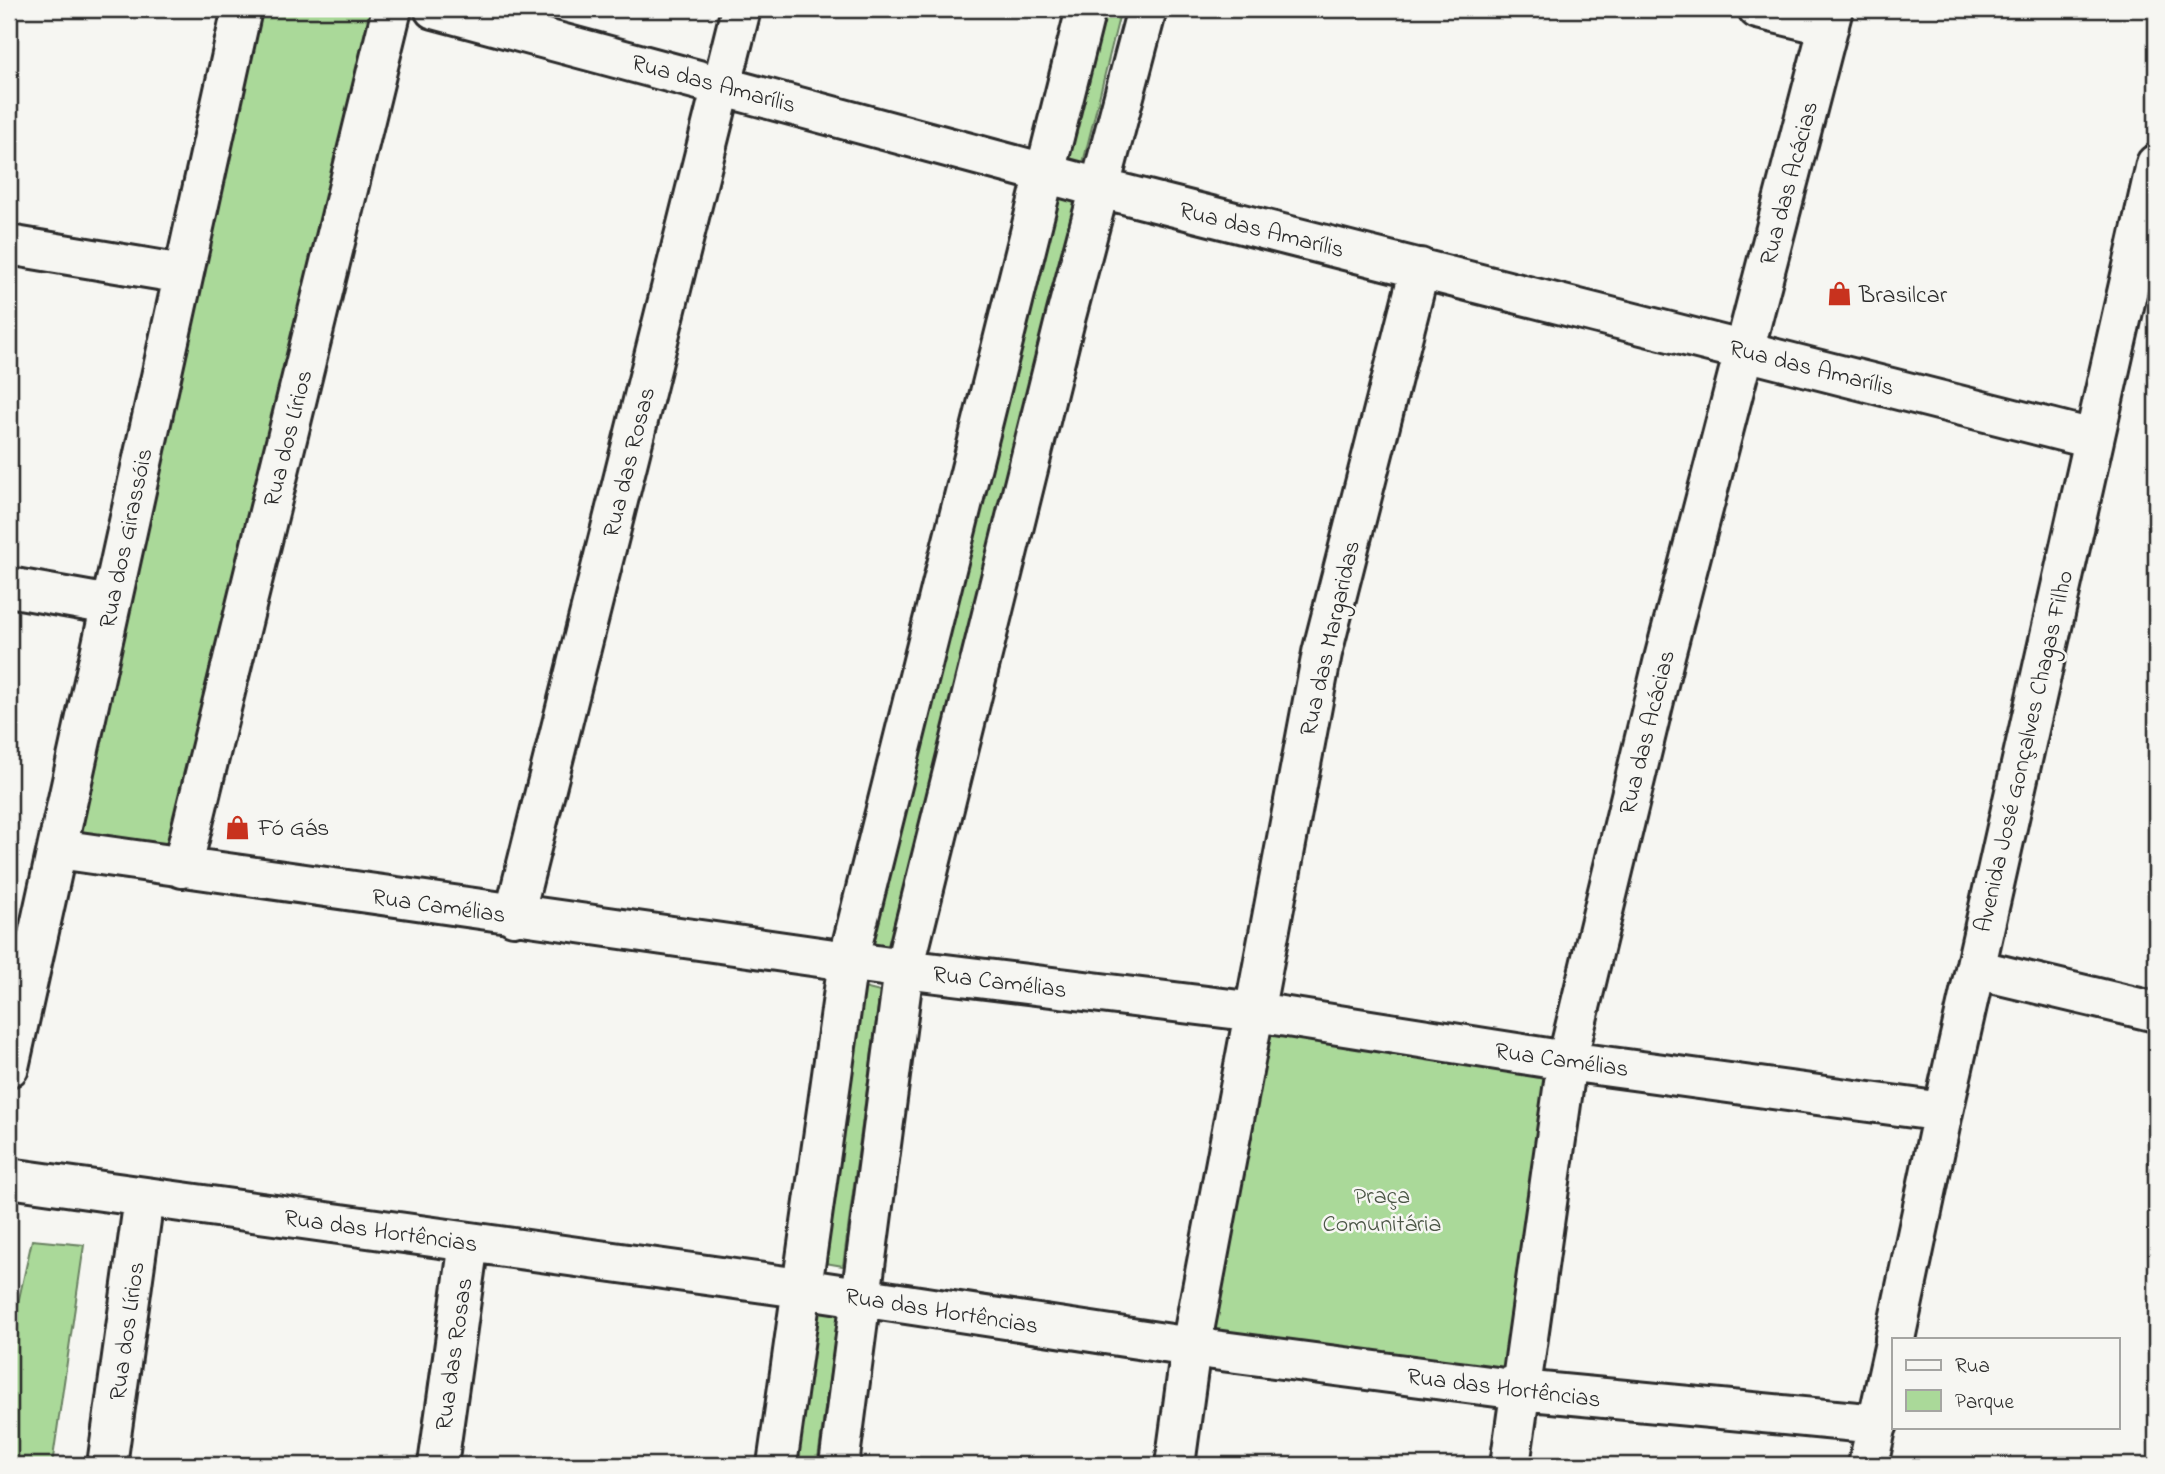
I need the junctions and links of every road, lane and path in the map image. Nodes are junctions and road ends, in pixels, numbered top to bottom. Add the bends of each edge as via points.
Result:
1 (242, 9) edge
2 (392, 9) edge
3 (434, 9) edge
4 (741, 9) edge
5 (1086, 9) edge
6 (1147, 9) edge
7 (1758, 9) edge
8 (1831, 17) edge
9 (722, 84) junction
10 (2156, 164) edge
11 (1045, 174) junction
12 (1100, 188) junction
13 (9, 245) edge
14 (1420, 268) junction
15 (183, 274) junction
16 (1744, 349) junction
17 (2093, 439) junction
18 (9, 587) edge
19 (110, 605) junction
20 (58, 849) junction
21 (182, 868) junction
22 (514, 916) junction
23 (24, 922) edge
24 (848, 961) junction
25 (904, 969) junction
26 (1975, 969) junction
27 (1256, 1012) junction
28 (2156, 1012) edge
29 (1567, 1061) junction
30 (9, 1067) edge
31 (1943, 1112) junction
32 (9, 1178) edge
33 (144, 1198) junction
34 (468, 1242) junction
35 (800, 1288) junction
36 (863, 1298) junction
37 (1895, 1338) edge
38 (1191, 1348) junction
39 (1892, 1357) edge
40 (1520, 1390) junction
41 (1878, 1424) junction
42 (107, 1465) edge
43 (438, 1465) edge
44 (777, 1465) edge
45 (839, 1465) edge
46 (1175, 1465) edge
47 (1510, 1465) edge
48 (1868, 1465) edge

1 - 15 street, Rua dos Girassóis
2 - 21 street, Rua dos Lírios
3 - 9 street, Rua das Amarílis
4 - 9 street, Rua das Rosas
5 - 11 street
6 - 12 street
7 - 8 street
8 - 16 street, Rua das Acácias
9 - 11 street, Rua das Amarílis
9 - 22 street, Rua das Rosas
10 - 17 street, Avenida José Gonçalves Chagas Filho
11 - 12 street, Rua das Amarílis
11 - 24 street
12 - 14 street, Rua das Amarílis
12 - 25 street
13 - 15 street
14 - 16 street, Rua das Amarílis
14 - 27 street, Rua das Margaridas via 1322,653
15 - 19 street, Rua dos Girassóis
16 - 17 street, Rua das Amarílis
16 - 29 street, Rua das Acácias
17 - 26 street, Avenida José Gonçalves Chagas Filho
18 - 19 street
19 - 20 street, Rua dos Girassóis
20 - 21 street, Rua Camélias
20 - 23 street, Rua dos Girassóis
21 - 22 street, Rua Camélias
22 - 24 street, Rua Camélias
23 - 30 street, Rua dos Girassóis
24 - 25 street, Rua Camélias
24 - 35 street
25 - 27 street, Rua Camélias
25 - 36 street
26 - 28 street
26 - 31 street, Avenida José Gonçalves Chagas Filho
27 - 29 street, Rua Camélias
27 - 38 street, Rua das Margaridas
29 - 31 street, Rua Camélias
29 - 40 street, Rua das Acácias
31 - 37 street, Avenida José Gonçalves Chagas Filho
32 - 33 street, Rua das Hortências
33 - 34 street, Rua das Hortências
33 - 42 street, Rua dos Lírios
34 - 35 street, Rua das Hortências
34 - 43 street, Rua das Rosas
35 - 36 street, Rua das Hortências
35 - 44 street
36 - 38 street, Rua das Hortências
36 - 45 street
38 - 40 street, Rua das Hortências
38 - 46 street, Rua das Margaridas
39 - 41 street
40 - 41 street, Rua das Hortências
40 - 47 street, Rua das Acácias
41 - 48 street

